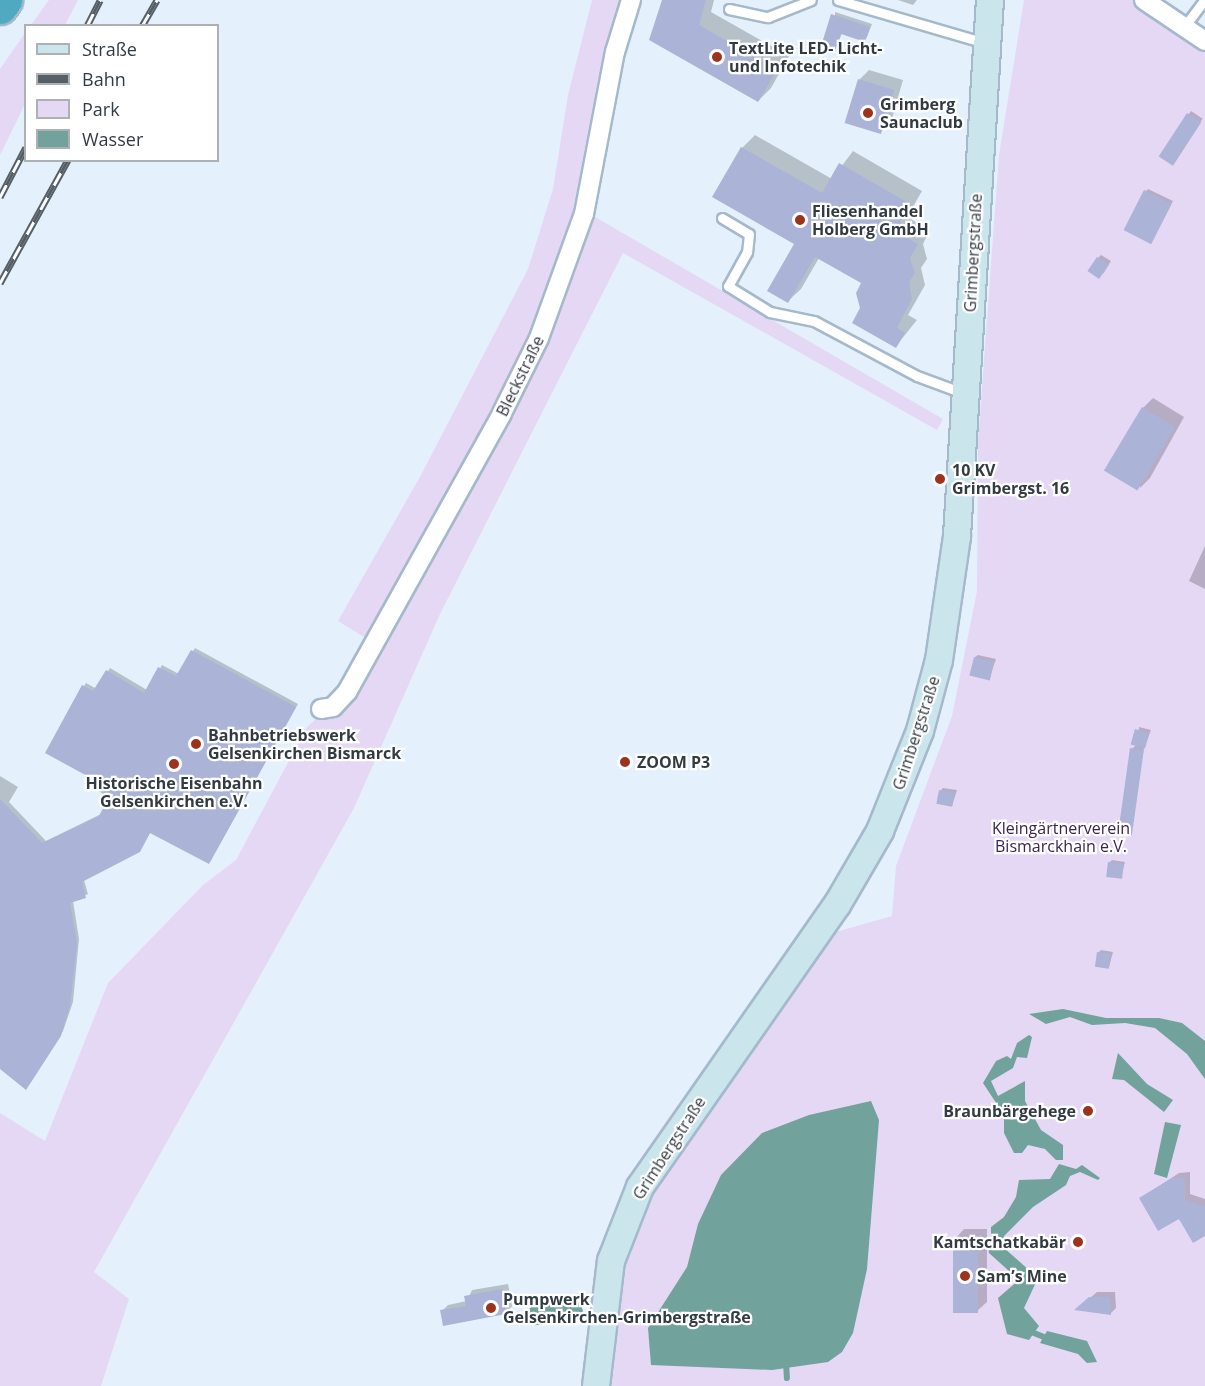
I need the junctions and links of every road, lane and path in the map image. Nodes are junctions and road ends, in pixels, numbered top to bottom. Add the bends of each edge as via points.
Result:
1 (5, 0) edge
2 (631, 0) edge
3 (811, 0) edge
4 (838, 0) edge
5 (990, 0) edge
6 (1144, 0) edge
7 (1204, 0) edge
8 (0, 7) edge
9 (729, 9) dead end
10 (1184, 27) junction
11 (1205, 40) edge
12 (985, 43) junction
13 (722, 218) dead end
14 (965, 394) junction
15 (321, 709) dead end
16 (596, 1386) edge

1 - 8 highway
2 - 15 street, Bleckstraße via 615,52 584,214 539,338 497,423 347,692 333,707
3 - 9 lane via 768,17
4 - 12 lane
5 - 12 street, Grimbergstraße
6 - 10 street
7 - 10 lane
10 - 11 street
12 - 14 street, Grimbergstraße
13 - 14 lane via 749,234 747,252 728,286 770,312 814,321 917,376
14 - 16 street, Grimbergstraße via 951,590 939,660 900,788 831,915 640,1187 611,1262

